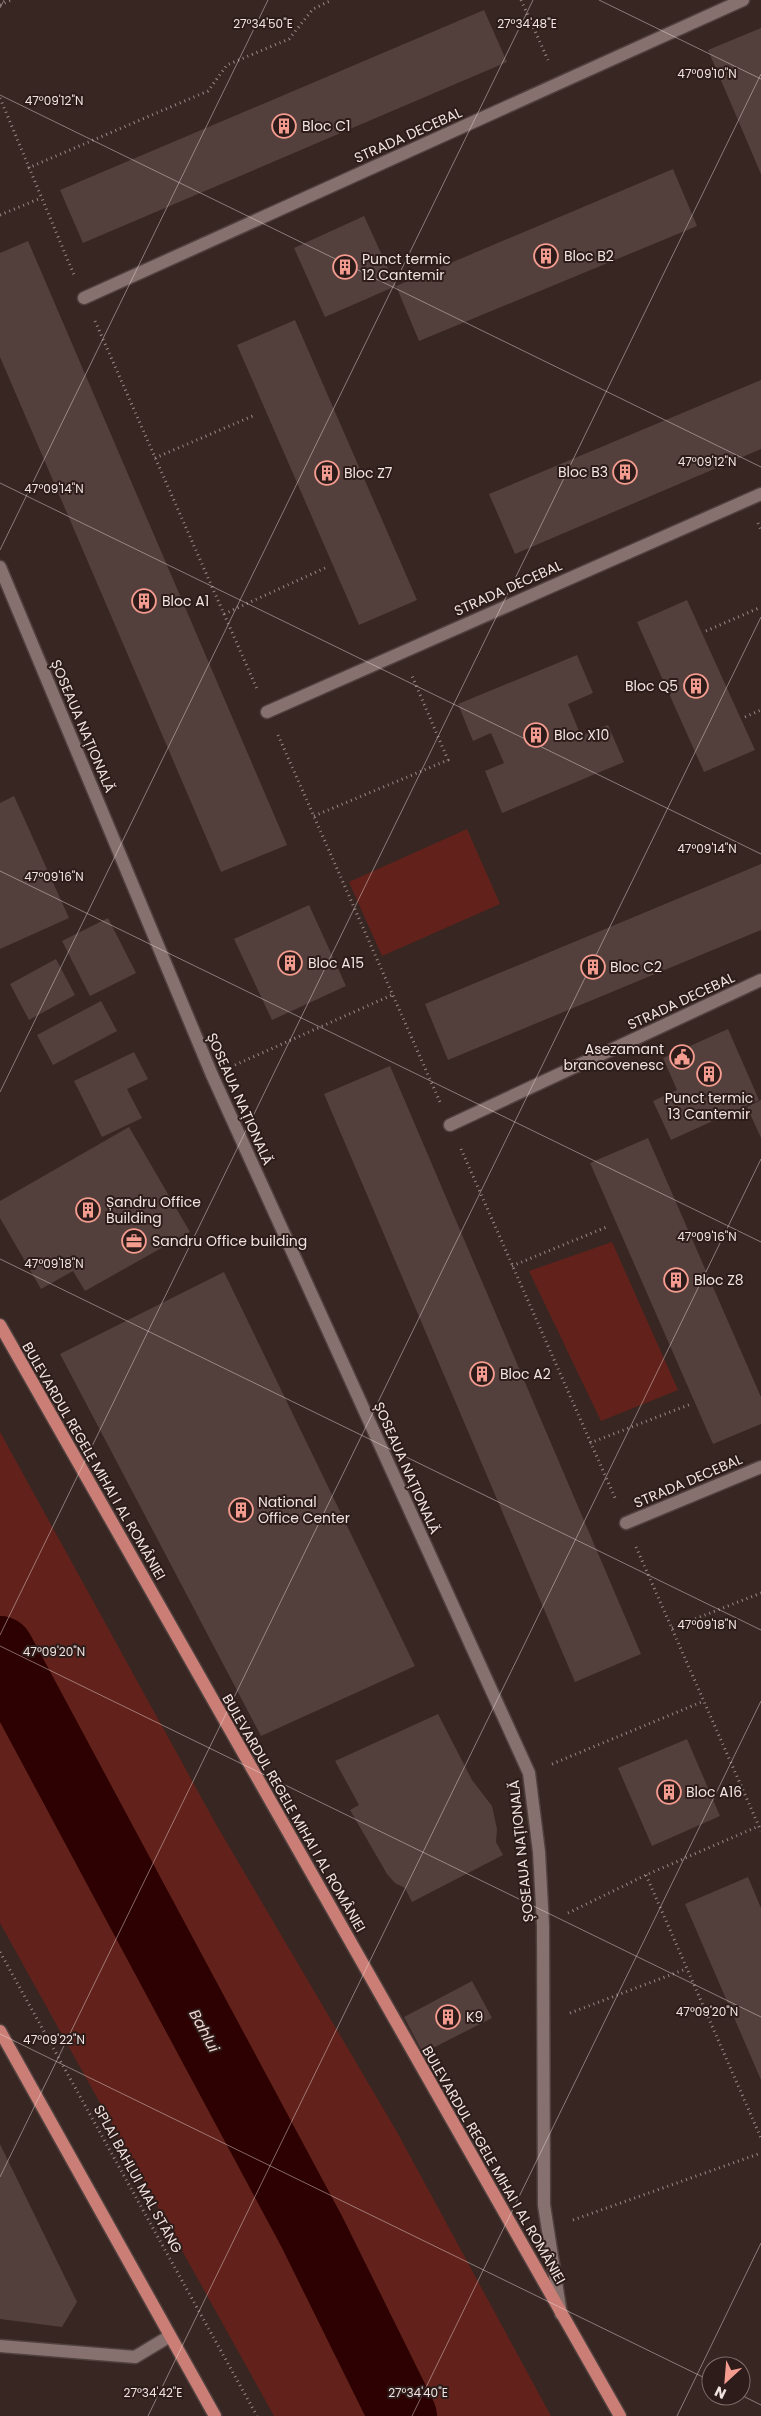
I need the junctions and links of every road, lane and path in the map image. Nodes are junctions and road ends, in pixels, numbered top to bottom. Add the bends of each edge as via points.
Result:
1 (11, 0) edge
2 (332, 0) edge
3 (521, 0) edge
4 (743, 0) edge
5 (0, 5) edge
6 (559, 83) junction
7 (0, 98) edge
8 (28, 168) junction
9 (41, 198) junction
10 (0, 215) edge
11 (84, 298) junction
12 (255, 414) dead end
13 (155, 458) junction
14 (761, 494) edge
15 (0, 567) edge
16 (325, 568) dead end
17 (761, 607) edge
18 (224, 614) junction
19 (706, 631) dead end
20 (401, 651) junction
21 (761, 710) edge
22 (267, 712) junction
23 (745, 717) dead end
24 (314, 816) junction
25 (761, 980) edge
26 (392, 995) junction
27 (212, 1075) junction
28 (450, 1125) junction
29 (609, 1226) dead end
30 (512, 1266) junction
31 (0, 1325) edge
32 (691, 1404) dead end
33 (590, 1443) junction
34 (761, 1467) edge
35 (626, 1523) junction
36 (761, 1592) edge
37 (672, 1628) junction
38 (704, 1701) junction
39 (529, 1773) junction
40 (759, 1826) junction
41 (761, 1831) edge
42 (646, 1875) junction
43 (543, 1925) junction
44 (0, 1952) edge
45 (686, 1969) junction
46 (544, 2023) junction
47 (0, 2031) edge
48 (761, 2138) edge
49 (761, 2153) edge
50 (549, 2229) junction
51 (562, 2316) junction
52 (170, 2336) junction
53 (0, 2346) edge
54 (215, 2416) edge
55 (258, 2416) edge
56 (620, 2416) edge

1 - 5 path
2 - 8 path via 313,8 289,39 226,65 208,91
3 - 6 path
4 - 6 street, STRADA DECEBAL
6 - 11 street, STRADA DECEBAL
7 - 8 path
8 - 9 path
9 - 10 path
9 - 11 path
11 - 13 path
12 - 13 path
13 - 18 path
14 - 20 street, STRADA DECEBAL
15 - 27 street, ȘOSEAUA NAȚIONALĂ
16 - 18 path
17 - 19 path
18 - 22 path
20 - 22 street, STRADA DECEBAL
20 - 24 path via 448,760
21 - 23 path
22 - 24 path
24 - 26 path
25 - 28 street, STRADA DECEBAL
26 - 27 path
26 - 28 path
27 - 39 street, ȘOSEAUA NAȚIONALĂ
28 - 30 path
29 - 30 path
30 - 33 path
31 - 51 main road, BULEVARDUL REGELE MIHAI I AL ROMÂNIEI
32 - 33 path
33 - 35 path
34 - 35 street, STRADA DECEBAL
35 - 37 path
36 - 37 path
37 - 38 path
38 - 39 path
38 - 40 path
39 - 43 street, ȘOSEAUA NAȚIONALĂ via 539,1852
40 - 41 path
40 - 42 path
42 - 43 path
42 - 45 path
43 - 46 street, ȘOSEAUA NAȚIONALĂ
44 - 55 path, SPLAI BAHLUI MAL STÂNG
45 - 46 path
45 - 48 path
46 - 50 street, ȘOSEAUA NAȚIONALĂ via 544,2205
47 - 52 main road
49 - 50 path
50 - 51 street, ȘOSEAUA NAȚIONALĂ
51 - 56 main road, ȘOSEAUA NAȚIONALĂ
52 - 53 street via 135,2357
52 - 54 main road

